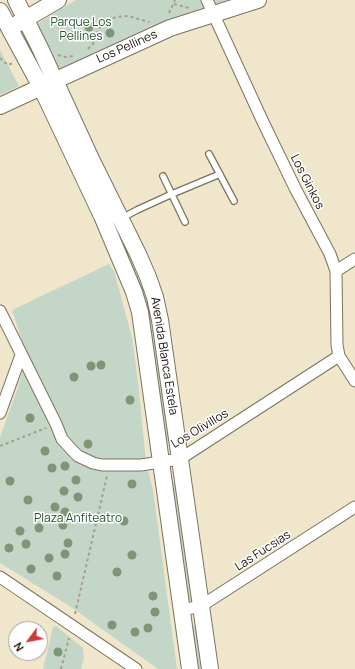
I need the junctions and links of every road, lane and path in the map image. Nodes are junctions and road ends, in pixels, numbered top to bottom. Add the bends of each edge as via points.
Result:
1 (16, 0) edge
2 (58, 0) edge
3 (175, 0) edge
4 (258, 0) edge
5 (210, 7) edge
6 (0, 11) edge
7 (164, 17) dead end
8 (26, 19) junction
9 (154, 21) dead end
10 (5, 30) edge
11 (40, 48) junction
12 (85, 52) dead end
13 (77, 56) dead end
14 (56, 80) junction
15 (41, 87) junction
16 (0, 106) edge
17 (209, 154) dead end
18 (220, 174) junction
19 (163, 176) dead end
20 (172, 194) junction
21 (234, 201) dead end
22 (120, 219) junction
23 (185, 222) dead end
24 (355, 259) edge
25 (336, 271) junction
26 (0, 311) edge
27 (21, 355) junction
28 (339, 356) junction
29 (355, 381) edge
30 (0, 414) edge
31 (56, 424) junction
32 (0, 446) edge
33 (180, 459) junction
34 (161, 462) junction
35 (110, 465) junction
36 (355, 508) edge
37 (0, 577) edge
38 (201, 606) junction
39 (182, 610) junction
40 (72, 625) junction
41 (61, 669) edge
42 (136, 669) edge
43 (190, 669) edge
44 (210, 669) edge

1 - 8 main road, Avenida Blanca Estela
2 - 8 main road
3 - 7 path via 169,13
4 - 5 main road, Los Pellines
5 - 14 main road, Los Pellines
5 - 25 street, Los Ginkos
6 - 10 main road, Avenida Blanca Estela
8 - 10 main road
8 - 11 main road, Avenida Blanca Estela
9 - 12 path via 148,22 128,16 104,21 93,44
10 - 15 main road, Avenida Blanca Estela
11 - 13 path via 65,57
11 - 14 main road, Avenida Blanca Estela
14 - 15 main road, Los Pellines
14 - 22 main road, Avenida Blanca Estela
15 - 16 main road, Los Pellines
15 - 34 main road, Avenida Blanca Estela via 102,216 134,292 140,312
17 - 18 lane
18 - 20 lane
18 - 21 lane
19 - 20 lane
20 - 22 lane
20 - 23 lane
22 - 33 main road, Avenida Blanca Estela via 141,260 155,297
24 - 25 street
25 - 28 street, Los Ginkos via 336,345
26 - 27 street, Los Olivillos
27 - 30 street
27 - 31 street, Los Olivillos
28 - 29 street, Los Ginkos
28 - 33 street, Los Olivillos
31 - 32 path
31 - 35 street, Los Olivillos via 67,445 78,456 93,463
33 - 34 street, Los Olivillos
33 - 38 main road, Avenida Blanca Estela
34 - 35 street, Los Olivillos
34 - 39 main road, Avenida Blanca Estela
35 - 40 path
36 - 38 street, Las Fucsias
37 - 40 street
38 - 39 street, Las Fucsias
38 - 44 main road, Avenida Blanca Estela
39 - 43 main road, Avenida Blanca Estela
40 - 41 path
40 - 42 street

